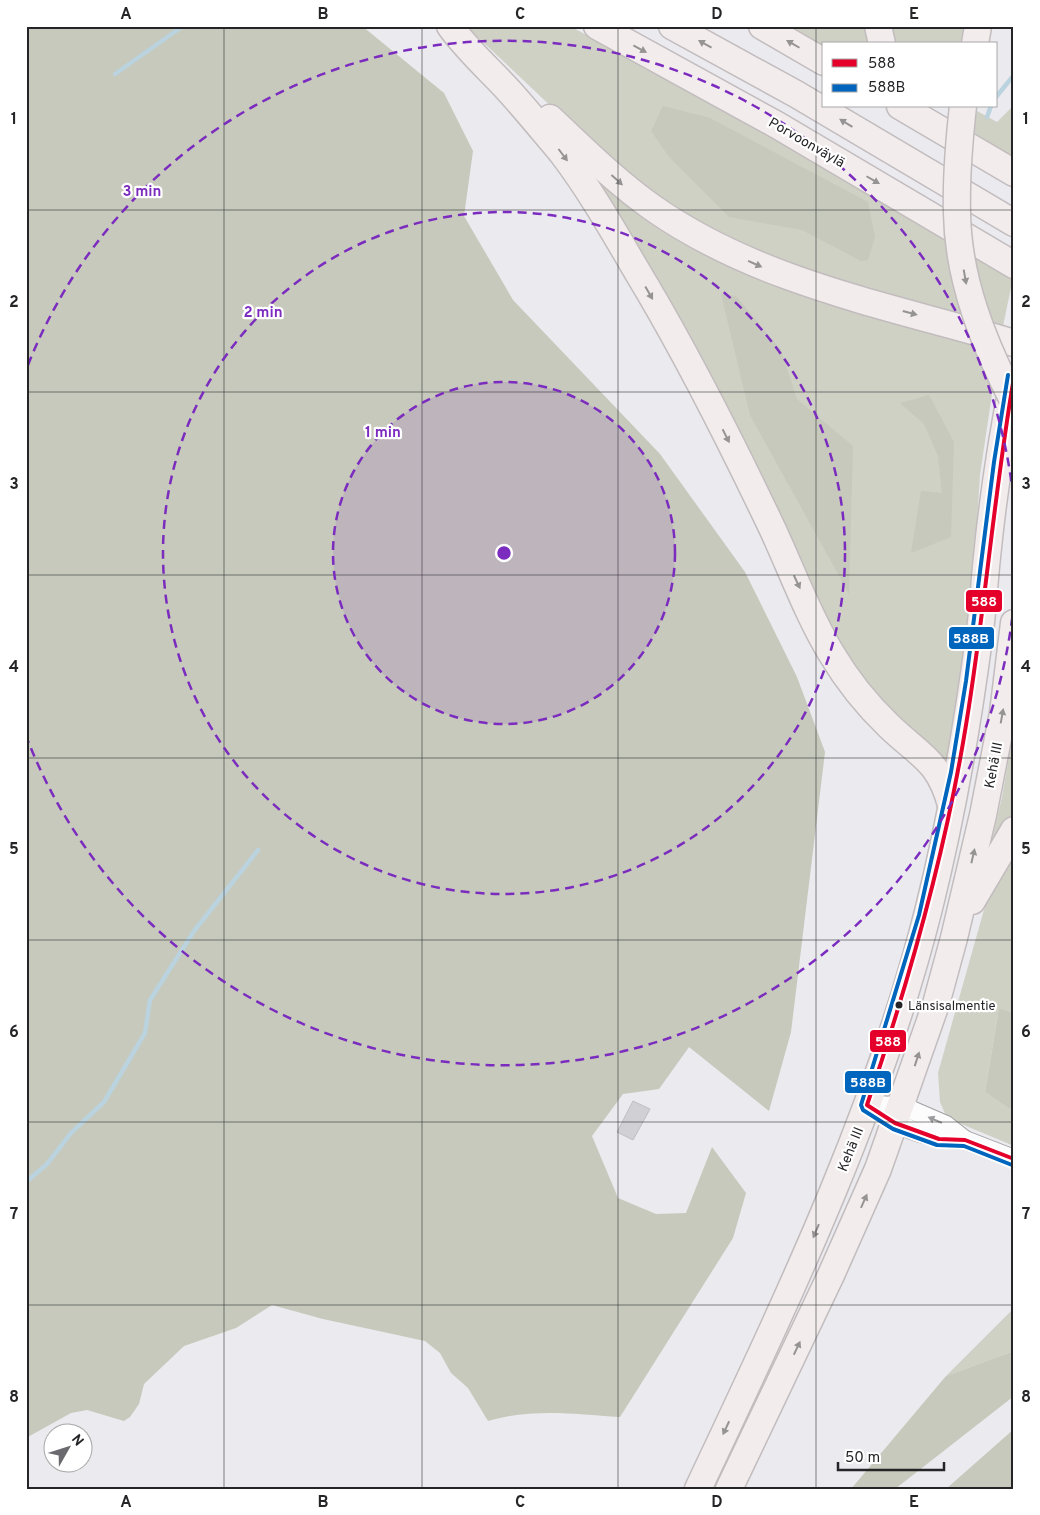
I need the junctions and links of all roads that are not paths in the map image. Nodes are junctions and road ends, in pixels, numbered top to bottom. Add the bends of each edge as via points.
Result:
1 (452, 26) edge
2 (597, 26) edge
3 (672, 26) edge
4 (762, 26) edge
5 (878, 26) edge
6 (978, 26) edge
7 (882, 42) edge
8 (975, 42) edge
9 (822, 61) edge
10 (903, 108) edge
11 (923, 108) edge
12 (963, 108) edge
13 (974, 150) junction
14 (1014, 173) edge
15 (1011, 221) edge
16 (1007, 261) edge
17 (1014, 343) edge
18 (1014, 376) edge
19 (1014, 402) edge
20 (1014, 624) edge
21 (952, 806) junction
22 (1014, 830) edge
23 (954, 938) junction
24 (867, 1105) junction
25 (899, 1114) junction
26 (1014, 1159) edge
27 (698, 1489) edge
28 (729, 1489) edge

1 -> 17 highway via 626,187 689,230 757,265 831,292
1 -> 21 highway via 467,49 536,122 588,193 648,290 711,404 830,652 868,704 940,773
2 -> 16 highway, Porvoonväylä via 777,125
15 -> 3 highway via 796,94
9 -> 4 highway
5 - 7 highway
6 - 8 highway
10 - 13 highway
11 - 13 highway
12 -> 19 highway, bridge via 956,215 966,282 977,321
13 - 14 highway
18 - 21 highway, Kehä III via 1001,443 980,636
23 -> 20 highway, Kehä III via 1003,713
21 - 24 highway, Kehä III via 926,918
22 - 23 highway via 980,886
25 -> 23 highway, Kehä III via 936,1004
24 - 25 street
24 -> 27 highway, Kehä III via 800,1268
25 - 26 street via 939,1139 965,1140
28 -> 25 highway, Kehä III via 831,1275

